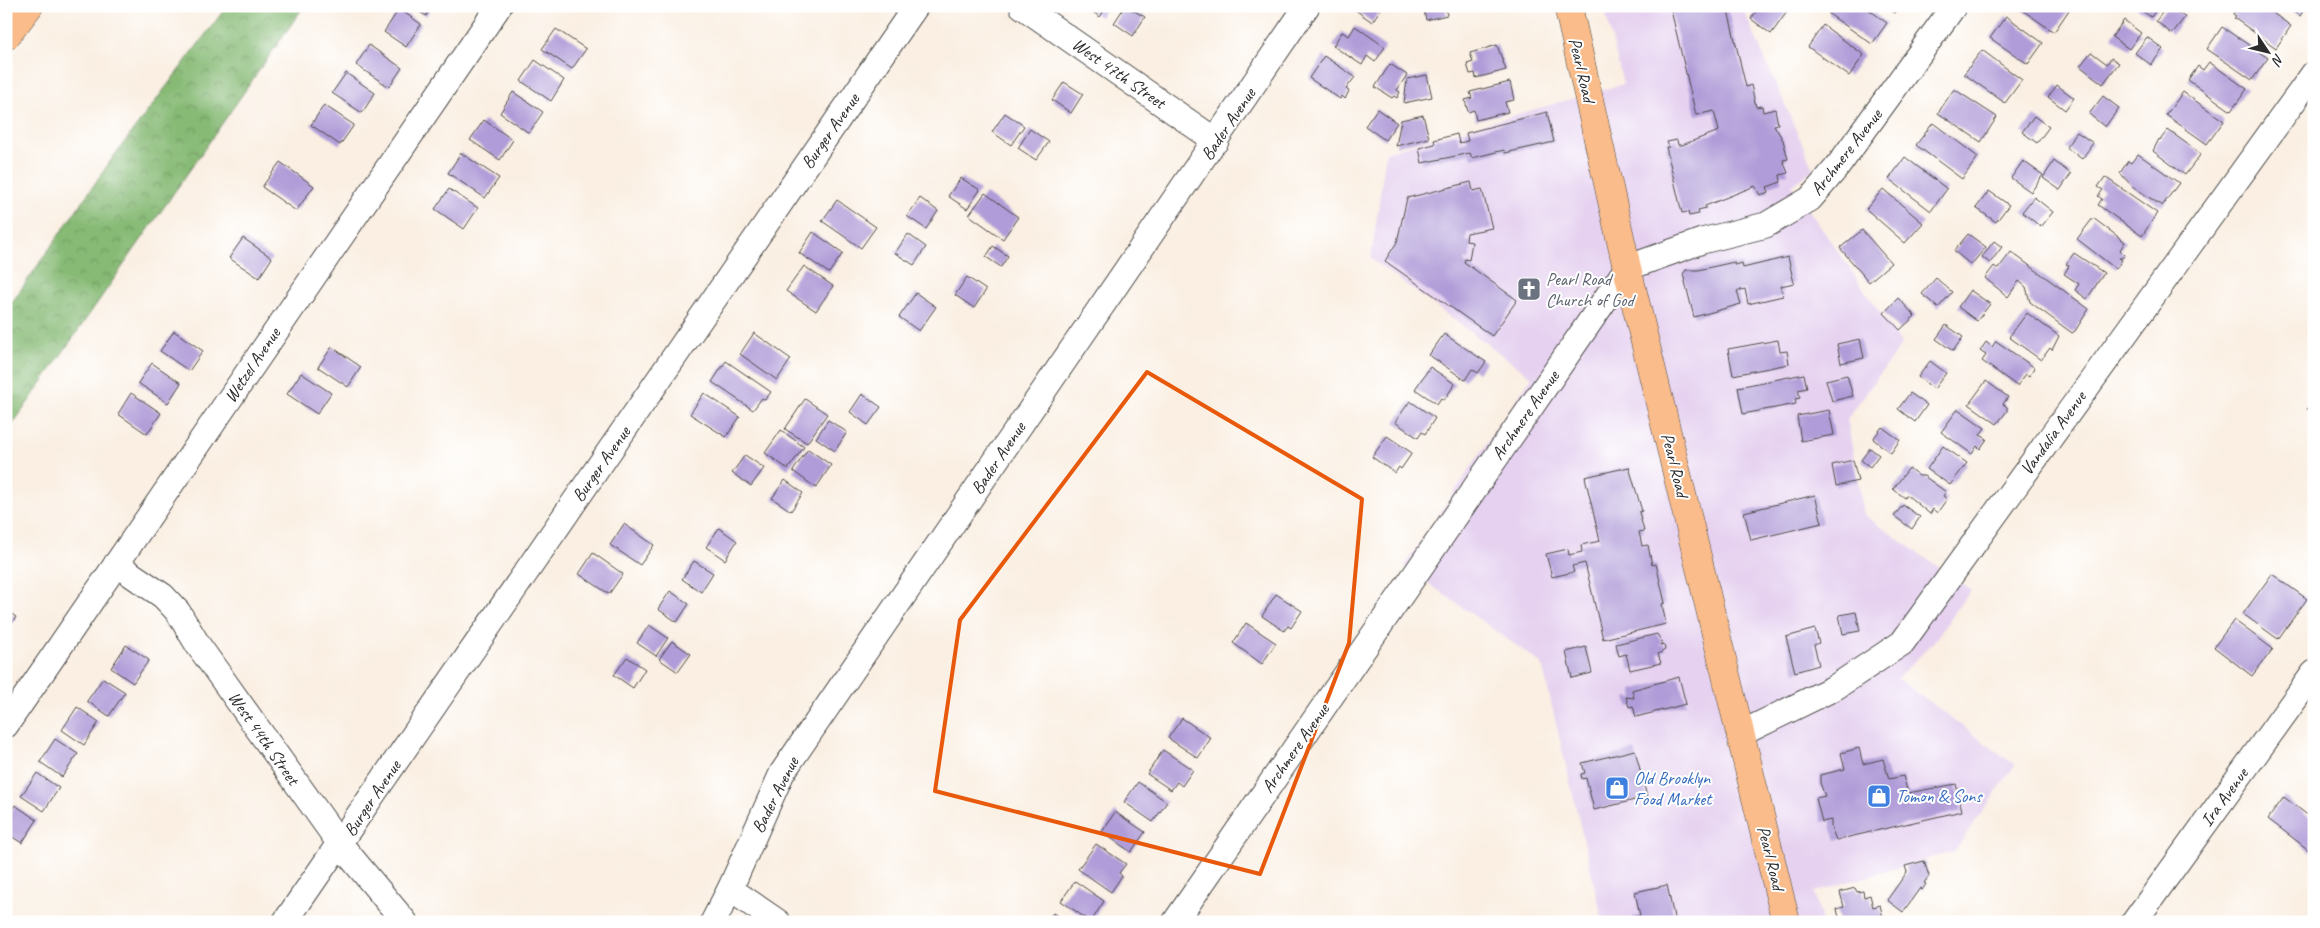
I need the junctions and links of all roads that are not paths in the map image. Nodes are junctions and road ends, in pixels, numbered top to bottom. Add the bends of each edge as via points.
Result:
1 (29, 6) edge
2 (499, 6) edge
3 (916, 6) edge
4 (1022, 6) edge
5 (1307, 6) edge
6 (1568, 6) edge
7 (1954, 6) edge
8 (6, 36) edge
9 (2314, 73) edge
10 (1216, 141) junction
11 (1627, 268) junction
12 (116, 564) junction
13 (2314, 673) edge
14 (6, 725) edge
15 (1740, 734) junction
16 (340, 844) junction
17 (730, 889) junction
18 (285, 922) edge
19 (405, 922) edge
20 (713, 922) edge
21 (778, 922) edge
22 (1175, 922) edge
23 (1786, 922) edge
24 (2134, 922) edge

1 - 8 main road
2 - 12 street, Wetzel Avenue
3 - 16 street, Burger Avenue
4 - 10 street, West 47th Street
5 - 10 street, Bader Avenue
6 - 11 main road, Pearl Road
7 - 11 street, Archmere Avenue via 1838,166 1810,199 1766,225 1702,242
9 - 15 street, Vandalia Avenue via 1902,643 1834,688
10 - 17 street, Bader Avenue via 782,773
11 - 15 main road, Pearl Road
11 - 22 street, Archmere Avenue
12 - 14 street, Wetzel Avenue
12 - 16 street, West 44th Street via 150,585 178,612
13 - 24 street, Ira Avenue
15 - 23 main road, Pearl Road
16 - 18 street, Burger Avenue
16 - 19 street, West 44th Street
17 - 20 street, Bader Avenue
17 - 21 street

